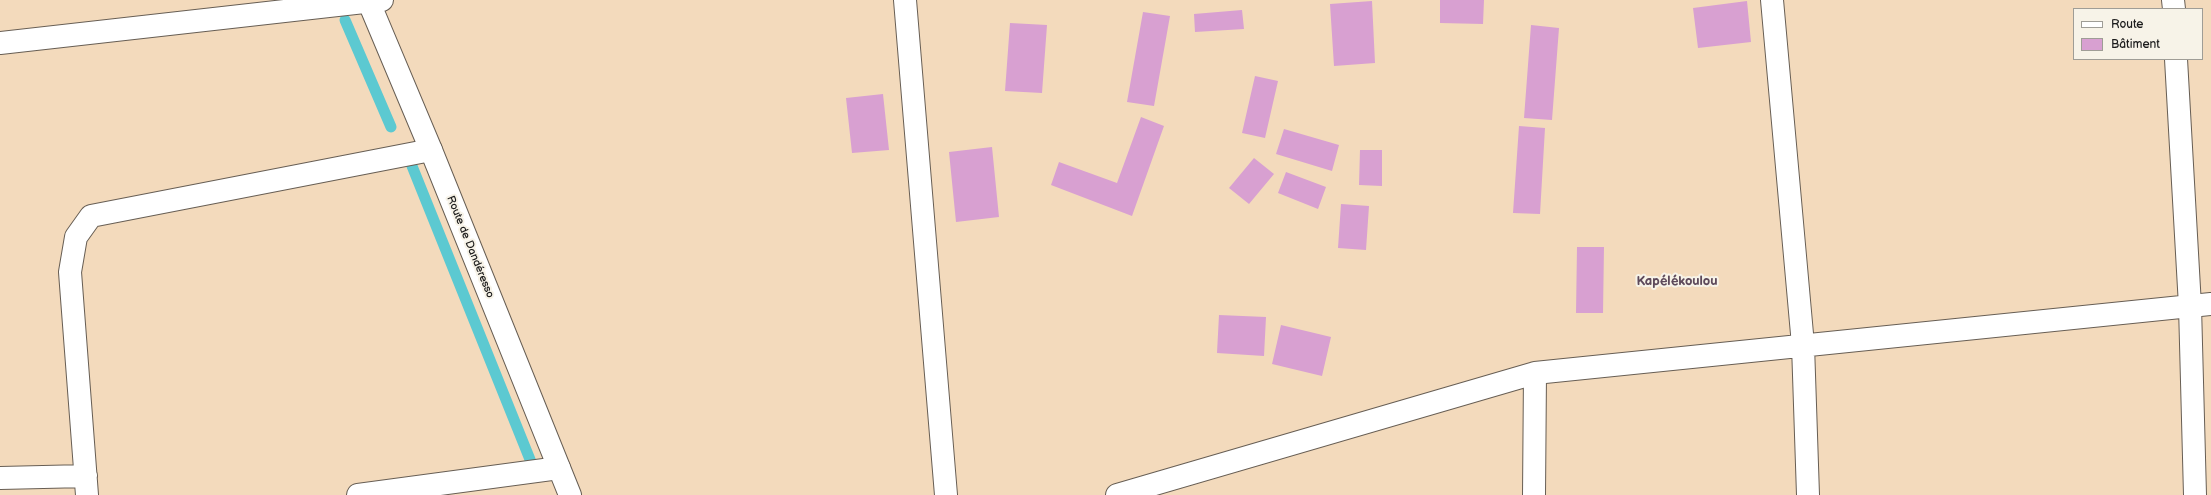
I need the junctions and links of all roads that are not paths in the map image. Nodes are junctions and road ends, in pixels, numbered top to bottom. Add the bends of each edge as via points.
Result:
1 (373, 0) edge
2 (905, 0) edge
3 (1772, 0) edge
4 (0, 43) edge
5 (2176, 60) edge
6 (431, 150) junction
7 (2201, 305) edge
8 (1803, 345) junction
9 (1535, 373) junction
10 (559, 468) junction
11 (0, 478) edge
12 (87, 486) edge
13 (358, 495) edge
14 (570, 495) edge
15 (946, 495) edge
16 (1117, 495) edge
17 (1534, 495) edge
18 (1808, 495) edge
19 (2195, 495) edge

1 - 4 street
1 - 6 street, Route de Dandéresso
2 - 15 street
3 - 8 street
5 - 7 street
6 - 10 street, Route de Dandéresso
6 - 12 street via 91,216 76,237 70,272
7 - 8 street
7 - 19 street
8 - 9 street
8 - 18 street
9 - 16 street
9 - 17 street
10 - 13 street
10 - 14 street, Route de Dandéresso
11 - 12 street

